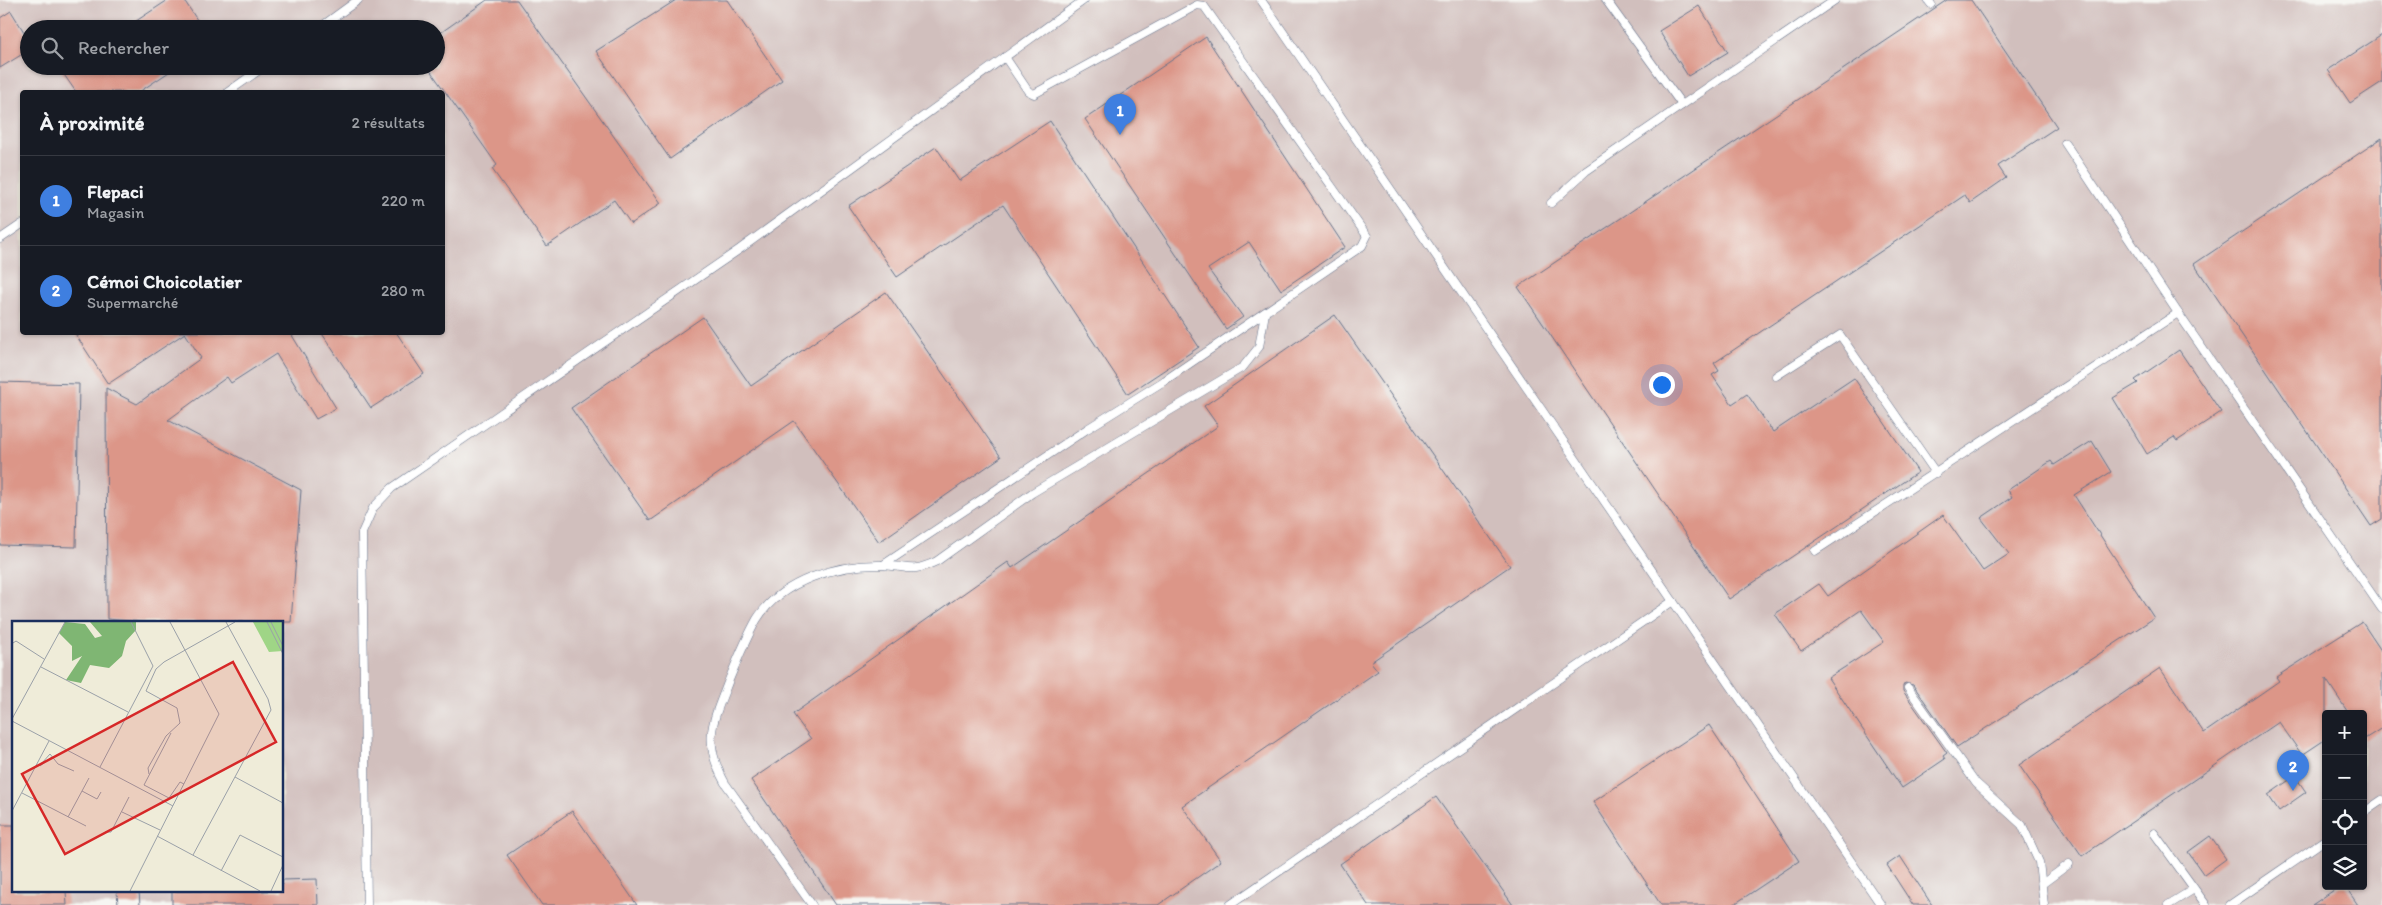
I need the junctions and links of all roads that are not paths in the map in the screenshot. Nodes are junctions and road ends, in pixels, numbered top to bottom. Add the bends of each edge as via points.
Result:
1 (358, 0) edge
2 (1084, 0) edge
3 (1260, 0) edge
4 (1606, 0) edge
5 (1835, 0) edge
6 (330, 20) edge
7 (1006, 57) junction
8 (252, 75) edge
9 (231, 90) edge
10 (1682, 106) junction
11 (2065, 142) dead end
12 (1551, 203) dead end
13 (20, 225) edge
14 (0, 238) edge
15 (1265, 313) junction
16 (2178, 313) junction
17 (1776, 376) dead end
18 (1936, 473) junction
19 (1815, 551) dead end
20 (883, 565) junction
21 (1673, 601) junction
22 (2382, 609) edge
23 (1908, 688) dead end
24 (2382, 800) edge
25 (2367, 810) edge
26 (2154, 833) dead end
27 (2322, 842) edge
28 (2069, 864) dead end
29 (2042, 884) junction
30 (2194, 888) junction
31 (367, 905) edge
32 (812, 905) edge
33 (1230, 905) edge
34 (1881, 905) edge
35 (2044, 905) edge
36 (2168, 905) edge
37 (2206, 905) edge
38 (2230, 905) edge

1 - 6 lane
2 - 7 lane
3 - 21 lane
4 - 10 lane
5 - 10 lane
7 - 15 lane via 1028,91 1034,94 1197,5 1204,6 1367,236 1362,246
7 - 31 lane via 740,249 392,488 373,508 362,533
8 - 9 lane
10 - 12 lane via 1586,171
11 - 16 lane
13 - 14 lane
15 - 20 lane
15 - 20 lane via 1259,347 1243,367 1223,381 1032,493 937,561 907,570
16 - 18 lane
16 - 22 lane
17 - 18 lane via 1840,335
18 - 19 lane
20 - 32 lane via 840,569 811,578 780,594 758,618 743,646 711,735 713,757 725,783
21 - 33 lane
21 - 34 lane
23 - 29 lane via 1976,783 2022,825 2039,862
24 - 25 lane
26 - 30 lane
27 - 38 lane
28 - 29 lane
29 - 35 lane
30 - 36 lane
30 - 37 lane

